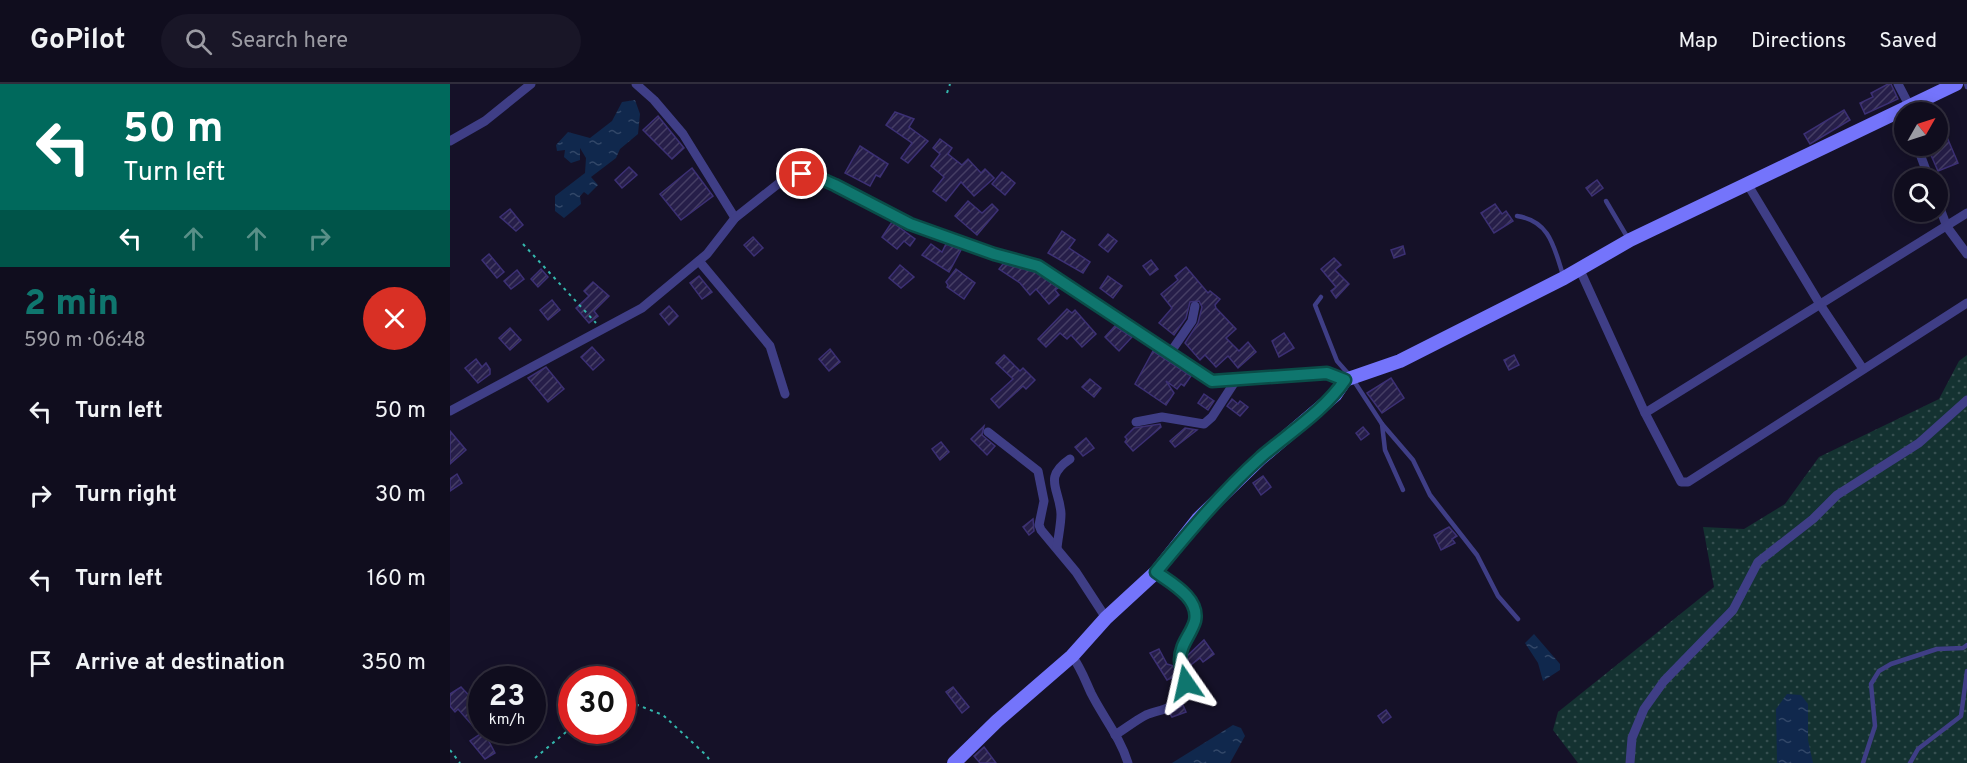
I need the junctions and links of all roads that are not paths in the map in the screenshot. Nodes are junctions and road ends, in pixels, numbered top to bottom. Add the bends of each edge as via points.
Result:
1 (531, 84) edge
2 (636, 84) edge
3 (1898, 84) edge
4 (1956, 84) edge
5 (1906, 102) edge
6 (1922, 102) edge
7 (1894, 116) edge
8 (450, 141) edge
9 (1748, 185) junction
10 (1606, 201) dead end
11 (1967, 213) edge
12 (1518, 216) dead end
13 (735, 218) junction
14 (1945, 222) edge
15 (1947, 227) junction
16 (1630, 240) junction
17 (1967, 254) edge
18 (699, 261) junction
19 (1579, 268) junction
20 (1564, 278) junction
21 (1321, 297) dead end
22 (1967, 303) edge
23 (1195, 306) dead end
24 (1821, 306) junction
25 (1170, 353) junction
26 (1863, 369) junction
27 (1349, 379) junction
28 (1236, 380) junction
29 (784, 394) dead end
30 (1967, 400) edge
31 (450, 411) edge
32 (1645, 413) junction
33 (1136, 422) dead end
34 (1382, 424) junction
35 (988, 432) dead end
36 (1070, 459) dead end
37 (1403, 490) dead end
38 (1057, 548) junction
39 (1156, 572) junction
40 (1106, 618) junction
41 (1518, 618) dead end
42 (1967, 645) edge
43 (1072, 656) junction
44 (1967, 671) edge
45 (1115, 735) junction
46 (954, 763) edge
47 (1128, 763) edge
48 (1630, 763) edge
49 (1863, 763) edge
50 (1910, 763) edge

1 - 8 street via 485,121
2 - 13 street via 683,134
3 - 5 street
4 - 6 street
7 - 9 street
9 - 16 street
9 - 24 street
10 - 16 lane
11 - 15 street
12 - 20 lane via 1532,218 1543,227
13 - 18 street via 713,249
13 - 25 street via 783,180 802,174 817,177 910,224 1038,266
14 - 15 street
15 - 17 street
15 - 24 street
16 - 19 street
18 - 29 street via 770,346
18 - 31 street via 642,308
19 - 20 street
19 - 32 street
20 - 27 street via 1400,361
21 - 27 lane via 1315,305 1321,323 1336,361
22 - 26 street
23 - 25 street via 1192,321
24 - 26 street
24 - 32 street
25 - 28 street via 1207,379
26 - 32 street via 1688,482 1676,477
27 - 28 street via 1327,373
27 - 34 lane
27 - 39 street via 1198,519
28 - 33 street via 1204,423 1162,417
30 - 48 street via 1920,443 1837,495 1758,562 1733,610 1664,681 1644,710 1632,738
34 - 37 lane via 1385,450
34 - 41 lane via 1413,460 1430,495 1477,555 1498,596
35 - 38 street via 1038,471 1044,501 1039,525
36 - 38 street via 1054,475 1061,514
38 - 40 street
39 - 40 street
39 - 45 street via 1192,603 1195,620 1183,644 1180,662 1186,683 1181,699 1169,708 1146,715
40 - 43 street
42 - 49 lane via 1937,649 1879,671 1871,684 1875,726
43 - 45 street
43 - 46 street
44 - 50 lane via 1961,716 1918,749
45 - 47 street

